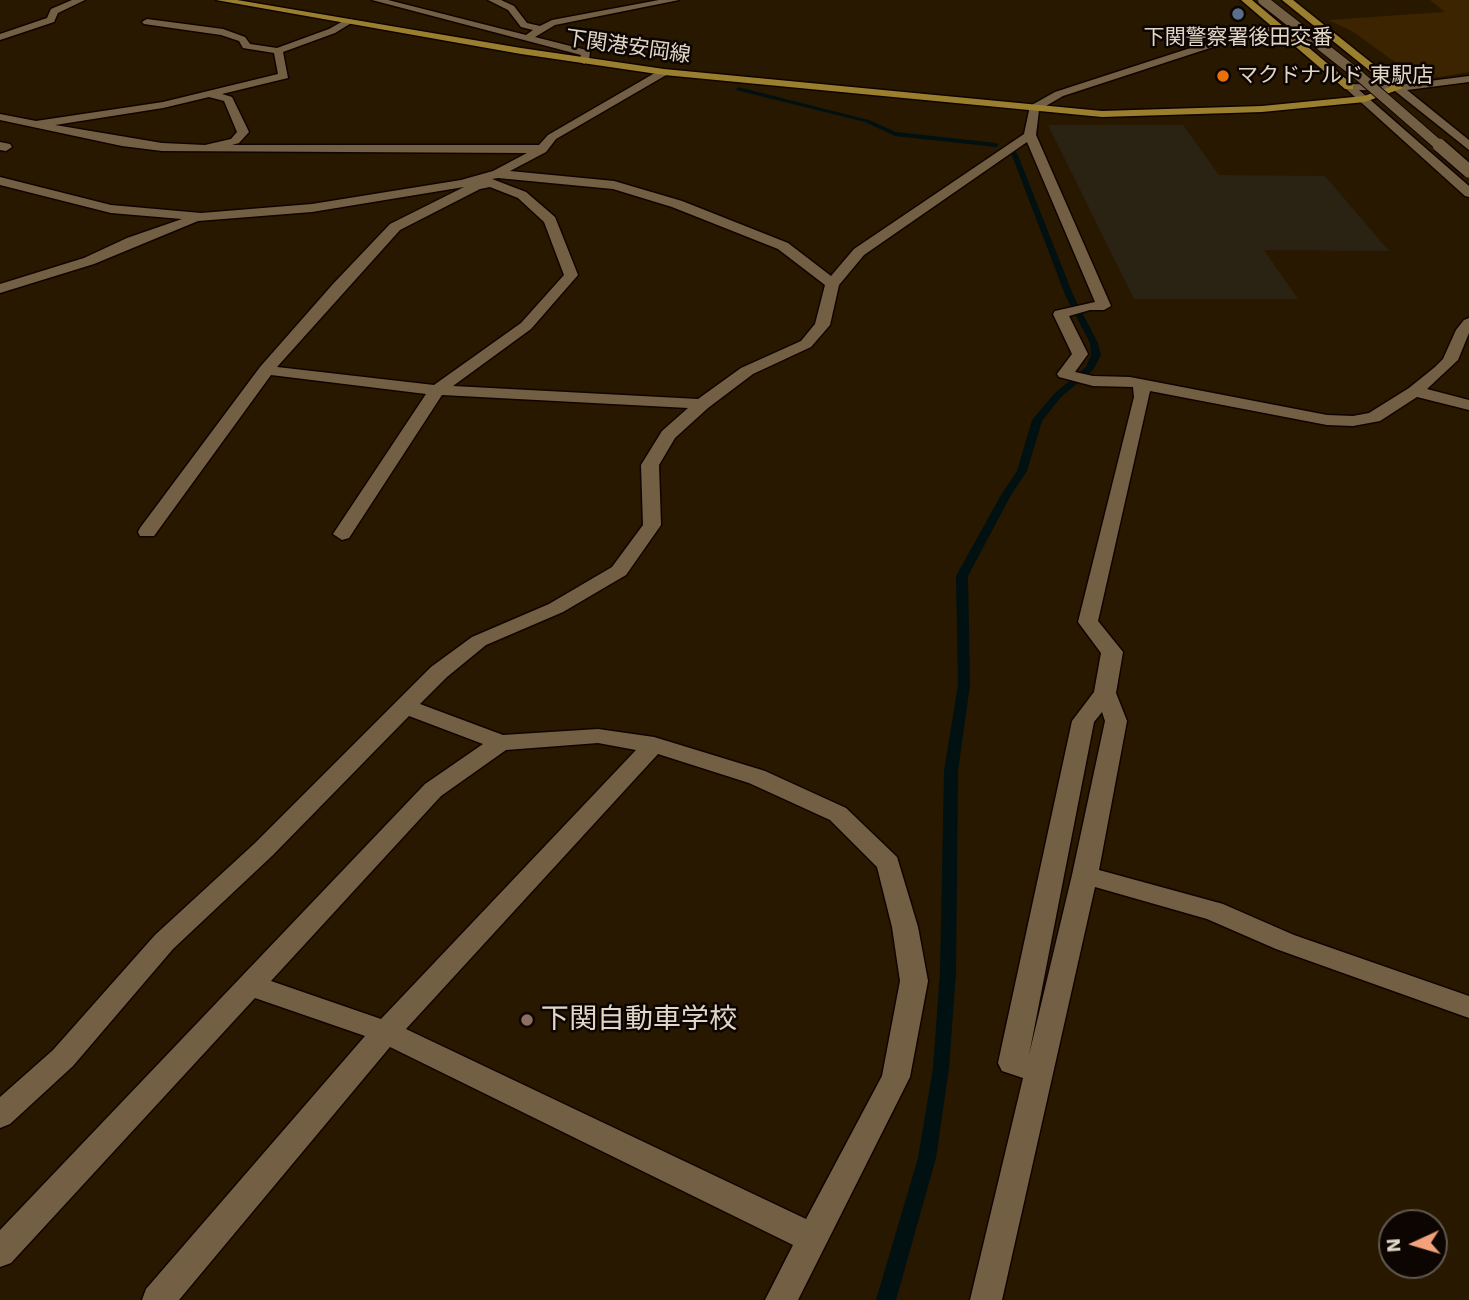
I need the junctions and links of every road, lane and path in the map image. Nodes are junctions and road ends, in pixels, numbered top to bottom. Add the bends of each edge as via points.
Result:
1 (80, 0) edge
2 (221, 0) edge
3 (377, 0) edge
4 (493, 0) edge
5 (674, 0) edge
6 (1246, 0) edge
7 (1263, 0) edge
8 (1287, 0) edge
9 (597, 2) dead end
10 (624, 10) junction
11 (147, 22) dead end
12 (348, 22) junction
13 (1281, 28) junction
14 (538, 29) junction
15 (0, 37) edge
16 (527, 38) junction
17 (278, 51) junction
18 (584, 61) junction
19 (664, 72) junction
20 (1469, 79) edge
21 (1349, 87) junction
22 (1398, 88) junction
23 (212, 95) junction
24 (1365, 100) junction
25 (1034, 108) junction
26 (0, 117) edge
27 (37, 124) junction
28 (1030, 135) junction
29 (1469, 146) edge
30 (205, 149) junction
31 (542, 149) junction
32 (1469, 171) edge
33 (497, 174) junction
34 (0, 181) edge
35 (1469, 193) edge
36 (201, 217) junction
37 (832, 284) junction
38 (0, 289) edge
39 (1469, 323) edge
40 (266, 370) junction
41 (1141, 385) junction
42 (437, 390) junction
43 (1415, 391) junction
44 (702, 404) junction
45 (1469, 405) edge
46 (147, 532) dead end
47 (342, 534) dead end
48 (1105, 693) junction
49 (405, 706) junction
50 (501, 743) junction
51 (654, 745) junction
52 (1085, 875) junction
53 (251, 985) junction
54 (1469, 1007) edge
55 (386, 1032) junction
56 (1038, 1069) junction
57 (0, 1115) edge
58 (814, 1239) junction
59 (0, 1252) edge
60 (158, 1300) edge
61 (781, 1300) edge
62 (986, 1300) edge

1 - 15 street via 54,10 51,20
2 - 12 main road, 下関港安岡線
3 - 16 street
4 - 14 street via 511,8 524,25
5 - 10 street
6 - 13 main road
7 - 32 street, bridge
8 - 22 main road
9 - 10 street
10 - 14 street via 561,20
11 - 17 street via 223,32 242,39 247,46
12 - 17 street
12 - 18 main road, 下関港安岡線
13 - 21 main road
13 - 25 street via 1255,30 1128,71 1059,94
14 - 16 street
16 - 18 street via 586,53
17 - 23 street via 284,76
18 - 19 main road, 下関港安岡線
19 - 25 main road, 下関港安岡線
19 - 31 street via 552,137
20 - 22 street
21 - 22 street
21 - 24 street
21 - 25 main road, 下関港安岡線 via 1242,99
22 - 24 main road, 下関港安岡線
22 - 29 street
23 - 27 street
23 - 30 street via 228,99 243,132 234,141
24 - 25 main road, 下関港安岡線 via 1197,113 1102,114
24 - 35 street
25 - 28 street
26 - 27 street
27 - 30 street via 162,148
28 - 37 street via 874,240
28 - 41 street via 1104,306 1060,314 1080,354 1065,374
30 - 31 street
31 - 33 street
33 - 36 street via 312,208
33 - 37 street via 614,185 677,204 783,246
34 - 36 street via 111,209
36 - 38 street via 89,261
37 - 44 street via 822,325 806,344 747,371
39 - 43 street via 1450,359
40 - 42 street
40 - 42 street via 395,227 475,186 491,183 522,195 550,220 571,275 526,326
40 - 46 street
41 - 43 street via 1353,421 1374,417
41 - 48 street via 1142,397 1088,622 1112,652
42 - 44 street
42 - 47 street
43 - 45 street
44 - 49 street via 668,435 650,466 652,526 619,571 556,608 479,641
48 - 52 street via 1116,721
48 - 56 street via 1083,721 1012,1063
49 - 50 street
49 - 57 street via 264,849 164,942 63,1058
50 - 51 street via 598,736
50 - 53 street via 433,790
51 - 55 street
51 - 58 street via 757,777 838,814 888,863 914,981 896,1077
52 - 54 street via 1214,911 1285,942
52 - 56 street
53 - 55 street
53 - 59 street
55 - 58 street
55 - 60 street
56 - 62 street
58 - 61 street

